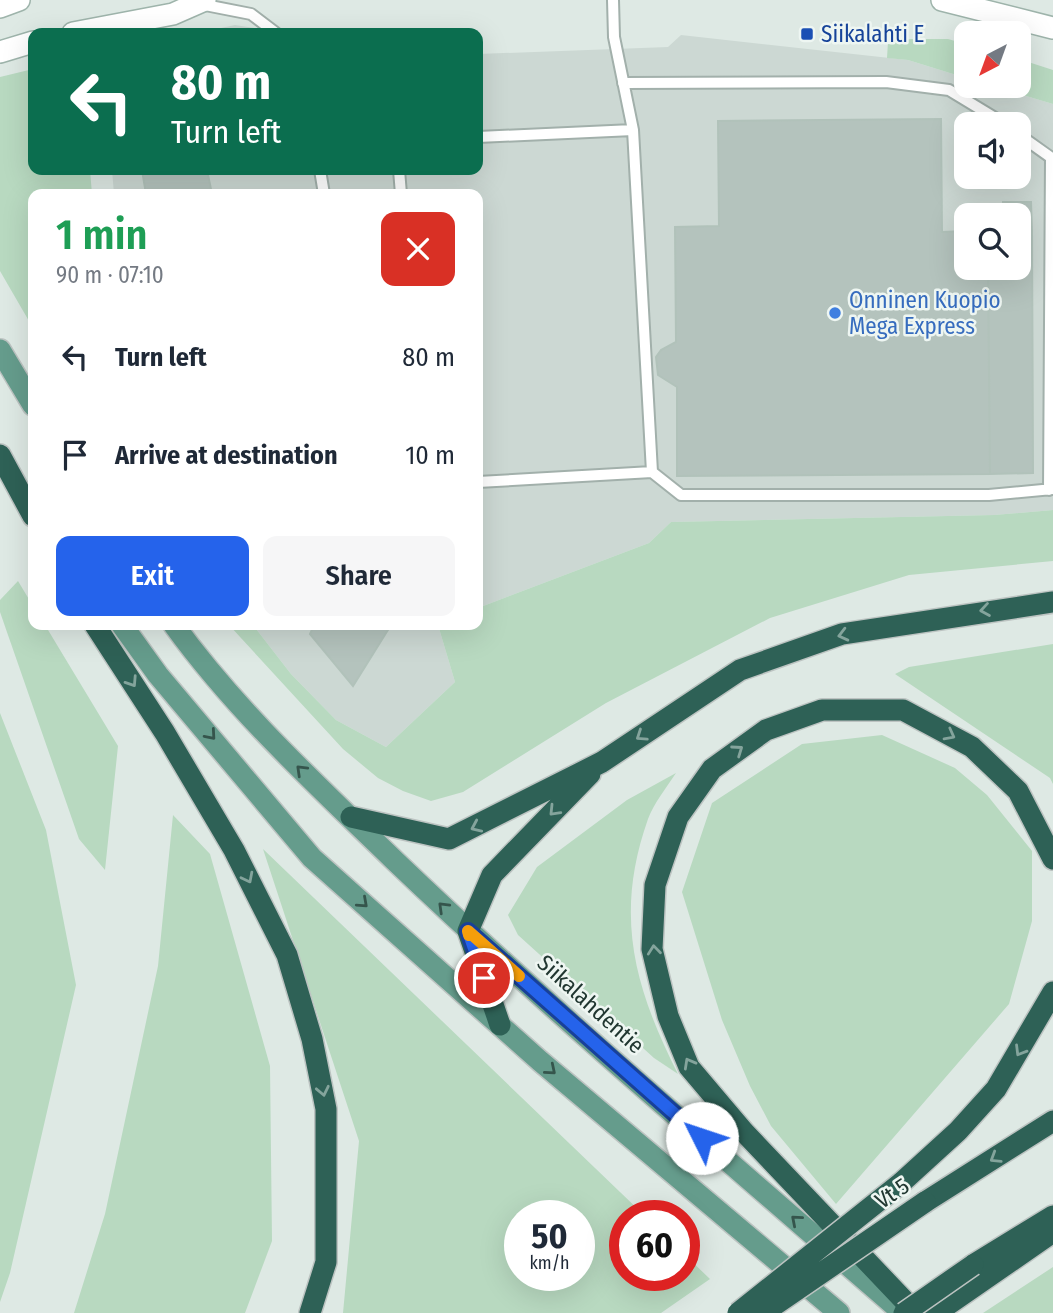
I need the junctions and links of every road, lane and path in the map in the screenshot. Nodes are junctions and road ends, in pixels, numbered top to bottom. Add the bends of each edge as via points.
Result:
1 (19, 0) edge
2 (613, 0) edge
3 (942, 0) edge
4 (202, 2) edge
5 (0, 7) edge
6 (99, 28) edge
7 (269, 28) edge
8 (1053, 28) edge
9 (28, 44) edge
10 (0, 52) edge
11 (623, 83) junction
12 (985, 112) edge
13 (632, 130) junction
14 (483, 137) edge
15 (1031, 143) edge
16 (1052, 158) edge
17 (0, 350) edge
18 (28, 397) edge
19 (0, 449) edge
20 (0, 455) edge
21 (652, 472) junction
22 (483, 482) edge
23 (1051, 489) edge
24 (28, 491) edge
25 (28, 507) edge
26 (1053, 602) edge
27 (98, 630) edge
28 (126, 630) edge
29 (178, 630) edge
30 (602, 762) junction
31 (351, 817) junction
32 (1053, 859) edge
33 (468, 931) junction
34 (1053, 992) edge
35 (500, 1025) junction
36 (1053, 1121) edge
37 (1053, 1216) edge
38 (1053, 1232) edge
39 (978, 1271) junction
40 (310, 1313) edge
41 (738, 1313) edge
42 (763, 1313) edge
43 (839, 1313) edge
44 (904, 1313) edge
45 (916, 1313) edge
46 (936, 1313) edge

1 - 5 main road
2 - 11 lane
3 - 8 main road
4 - 6 main road via 173,14
4 - 7 lane via 251,14
9 - 10 main road
11 - 12 lane via 886,82 949,90
11 - 13 lane
13 - 14 lane
13 - 21 lane
15 - 16 lane
16 - 23 lane
17 - 18 main road
19 - 24 main road
20 - 25 highway
21 - 22 lane
21 - 23 lane via 681,495 989,495
26 -> 30 highway via 842,634 740,670
27 -> 40 highway via 234,850 287,955 326,1108 326,1262
28 -> 35 main road via 312,858
31 -> 29 main road, Siikalahdentie via 295,764
30 -> 31 highway via 449,839
30 -> 33 highway via 492,875
33 -> 31 main road, Siikalahdentie
45 -> 32 highway via 744,1132 689,1067 668,1016 652,949 655,885 678,817 712,769 766,730 822,710 904,710 972,747 1018,791
33 - 35 highway
44 -> 33 main road, Siikalahdentie
34 -> 41 highway, bridge via 996,1089 958,1131 901,1183
35 -> 43 main road
36 -> 42 highway, Vt 5, bridge
37 - 39 highway
38 - 39 highway
39 - 44 highway, bridge
39 - 46 highway

